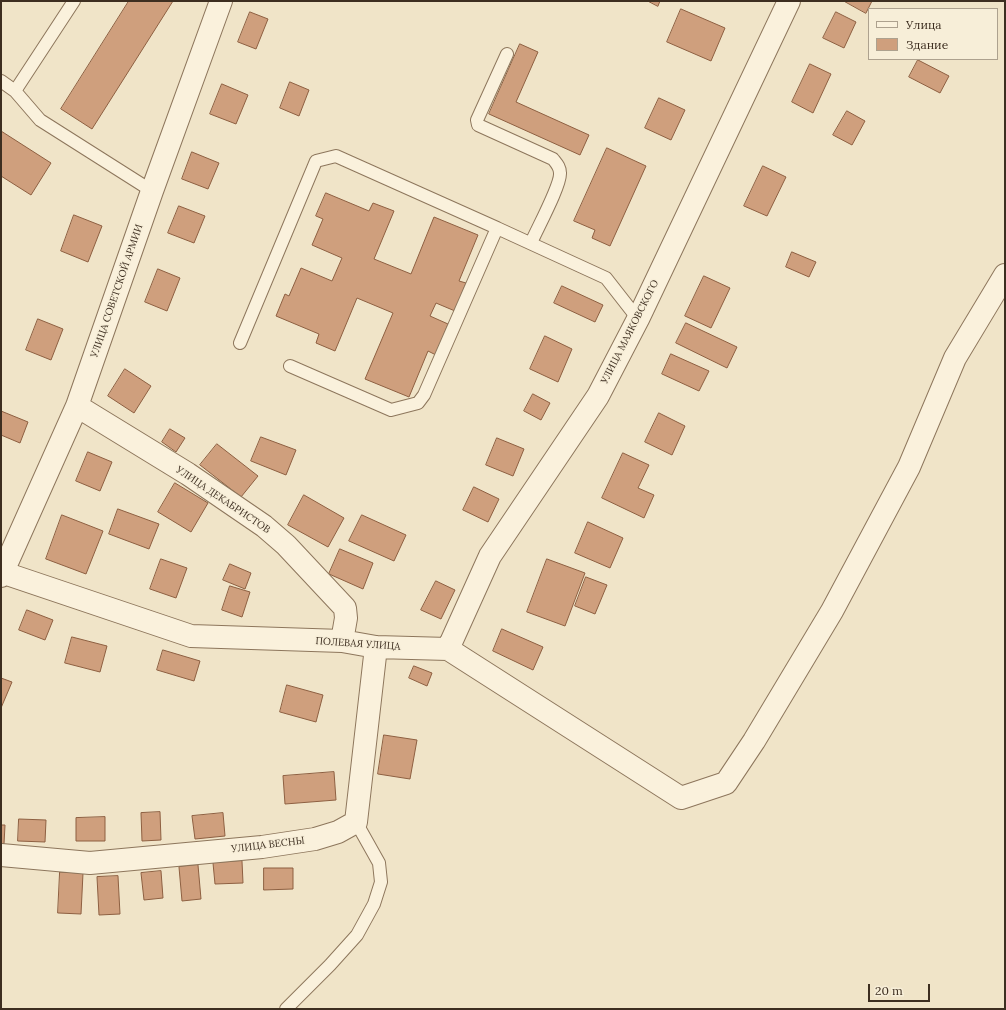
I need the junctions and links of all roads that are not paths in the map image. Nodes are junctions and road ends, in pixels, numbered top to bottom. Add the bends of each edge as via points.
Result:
1 (74, 1) edge
2 (221, 1) edge
3 (789, 1) edge
4 (507, 54) dead end
5 (1, 81) edge
6 (15, 91) junction
7 (152, 191) junction
8 (497, 228) junction
9 (531, 243) junction
10 (1005, 275) edge
11 (638, 319) junction
12 (240, 343) dead end
13 (290, 366) dead end
14 (77, 406) junction
15 (2, 574) edge
16 (342, 641) junction
17 (376, 647) junction
18 (448, 649) junction
19 (356, 822) junction
20 (1, 855) edge
21 (286, 1009) edge

1 - 6 lane
2 - 7 street, УЛИЦА СОВЕТСКОЙ АРМИИ
3 - 11 street, УЛИЦА МАЯКОВСКОГО
4 - 9 lane via 477,120 478,125 553,159 559,166 558,185
5 - 6 lane
6 - 7 lane via 40,120
7 - 14 street, УЛИЦА СОВЕТСКОЙ АРМИИ
8 - 9 lane
8 - 12 lane via 336,156 316,161
8 - 13 lane via 424,395 418,403 391,410
9 - 11 lane via 606,278
10 - 18 street via 955,358 909,468 832,611 754,742 726,783 682,798
11 - 18 street, УЛИЦА МАЯКОВСКОГО via 598,396 490,556
14 - 15 street, УЛИЦА СОВЕТСКОЙ АРМИИ
14 - 16 street, УЛИЦА ДЕКАБРИСТОВ via 188,474 264,526 286,545 345,608
15 - 16 street, ПОЛЕВАЯ УЛИЦА via 191,636
16 - 17 street, ПОЛЕВАЯ УЛИЦА
17 - 18 street, ПОЛЕВАЯ УЛИЦА
17 - 19 street
19 - 20 street, УЛИЦА ВЕСНЫ via 338,832 315,839 254,848 90,863
19 - 21 lane via 379,863 381,882 374,904 357,935

